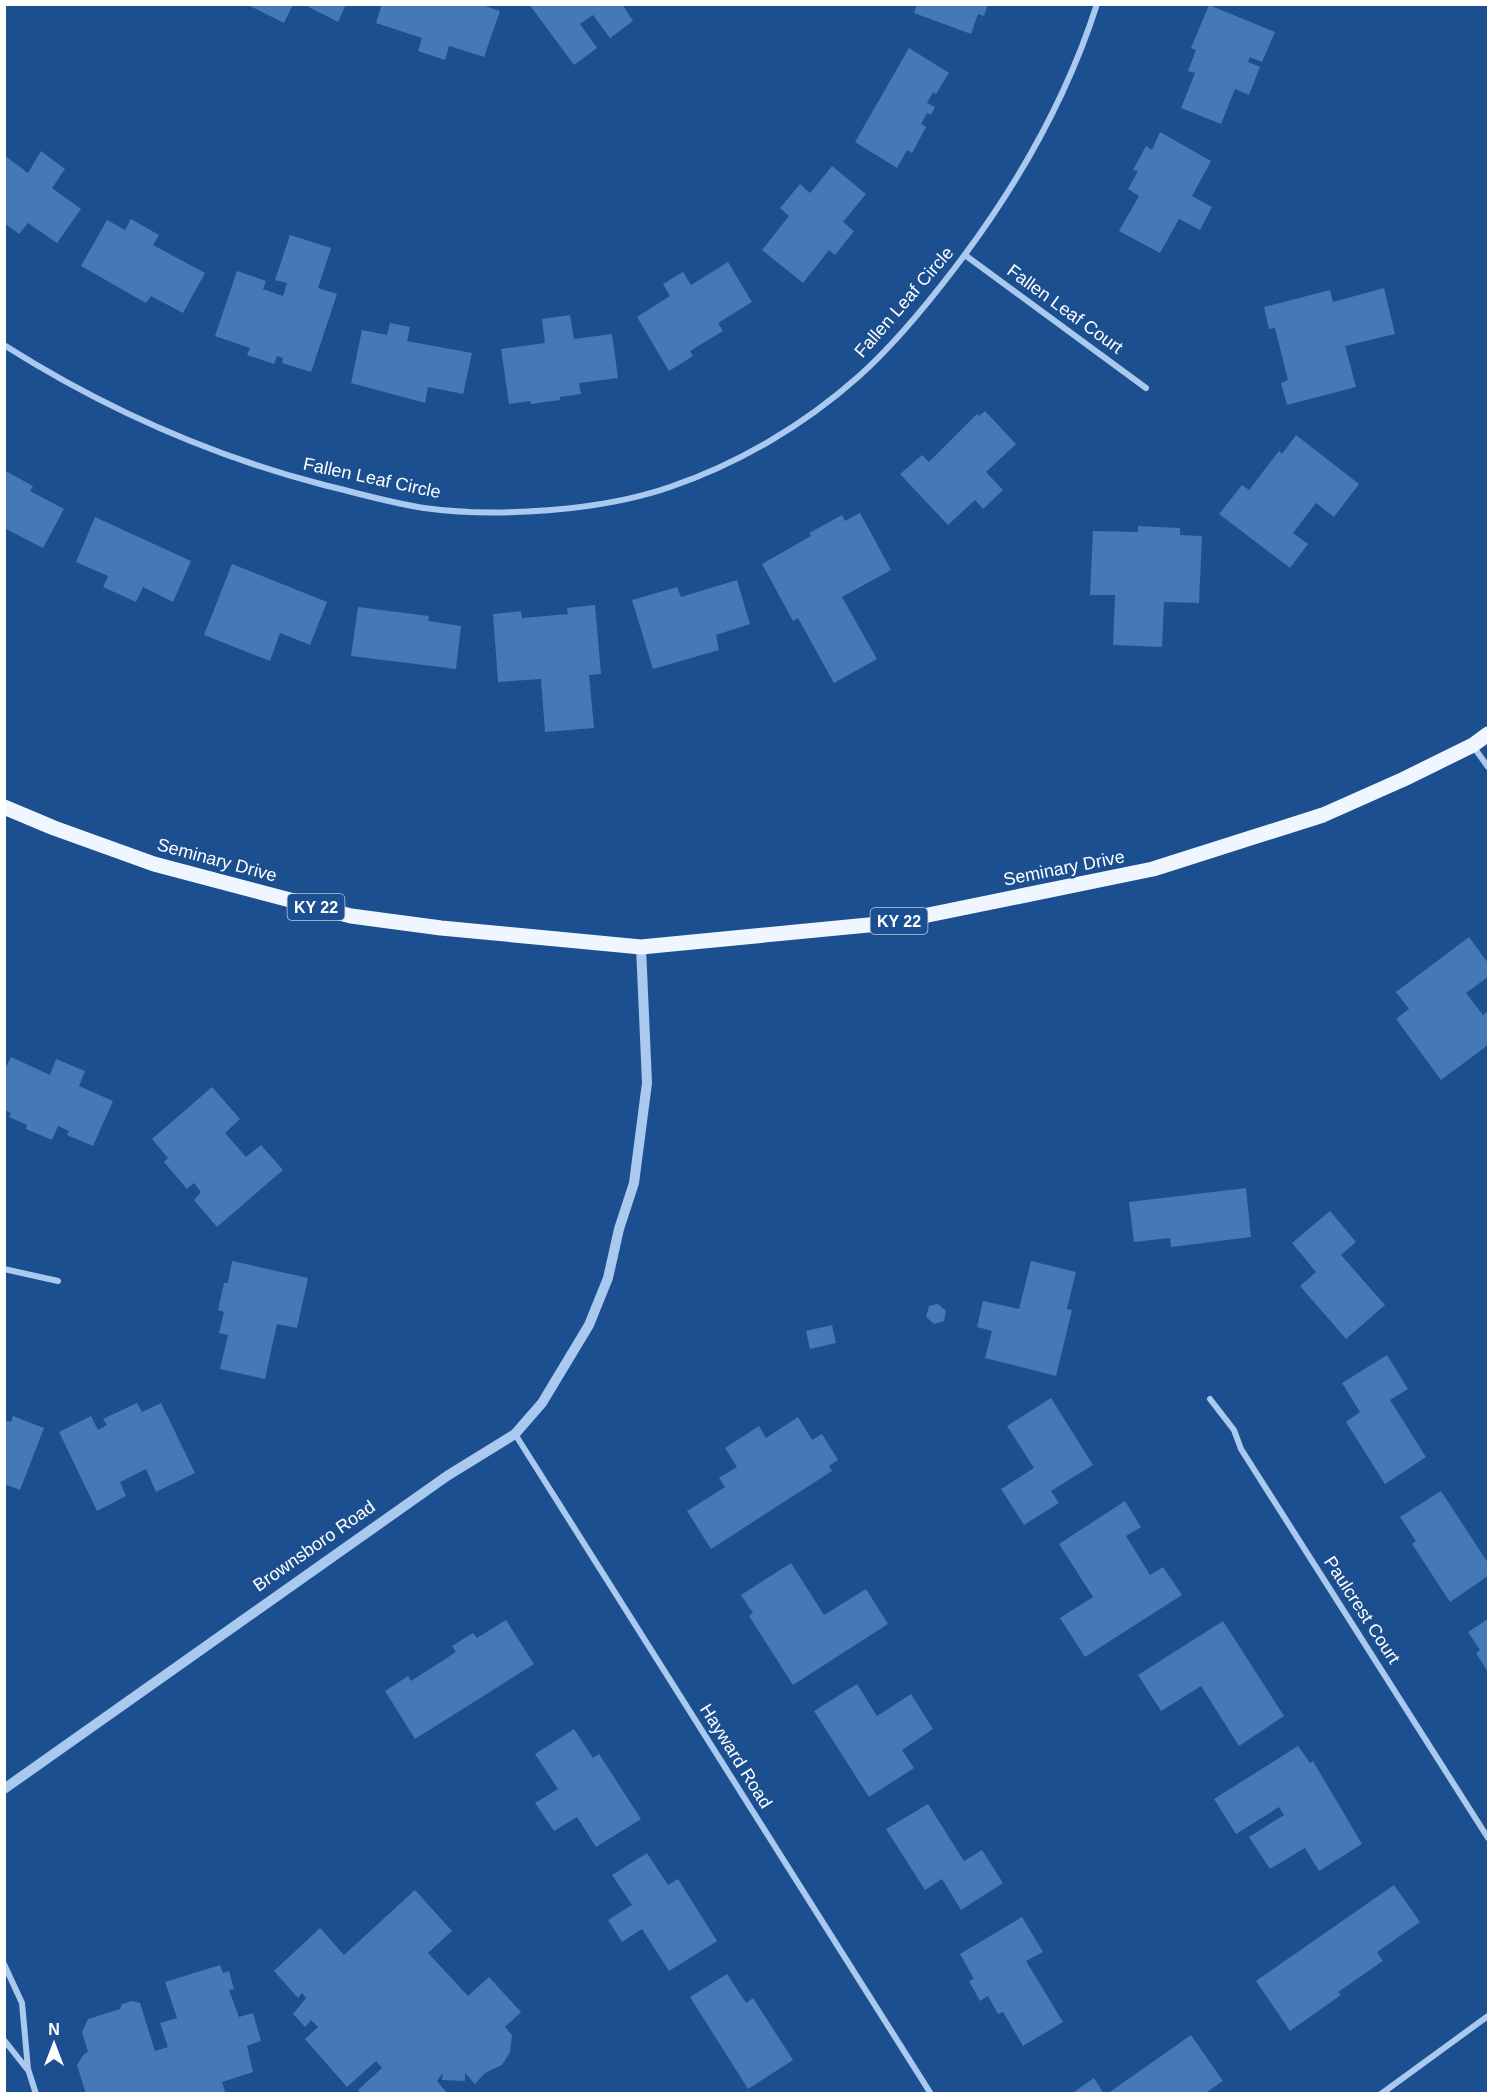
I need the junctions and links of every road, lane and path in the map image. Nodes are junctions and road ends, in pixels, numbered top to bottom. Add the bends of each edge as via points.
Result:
1 (1097, 4) edge
2 (965, 255) junction
3 (4, 345) edge
4 (1146, 388) dead end
5 (1488, 734) edge
6 (1473, 745) junction
7 (1488, 767) edge
8 (4, 807) edge
9 (641, 947) junction
10 (4, 1269) edge
11 (58, 1281) dead end
12 (1210, 1399) dead end
13 (515, 1434) junction
14 (4, 1789) edge
15 (1488, 1838) edge
16 (4, 1964) edge
17 (1488, 2016) edge
18 (4, 2040) edge
19 (28, 2069) junction
20 (36, 2094) edge
21 (931, 2094) edge
22 (1381, 2094) edge

1 - 2 street, Fallen Leaf Circle via 1062,98 986,228
2 - 3 street, Fallen Leaf Circle via 895,340 858,377 805,418 742,456 668,488 542,511 424,508 316,483 233,458 158,430
2 - 4 street, Fallen Leaf Court
5 - 6 main road, KY 22
6 - 7 street
6 - 9 main road, Seminary Drive / KY 22 via 1323,815 1153,869 889,923
8 - 9 main road, Seminary Drive / KY 22 via 154,864 351,916
9 - 13 street, Brownsboro Road via 647,1083 634,1183 601,1296 570,1360
10 - 11 street
12 - 15 street, Paulcrest Court
13 - 14 street, Brownsboro Road via 447,1476
13 - 21 street, Hayward Road
16 - 19 street via 22,2003
17 - 22 street
18 - 19 street
19 - 20 street

